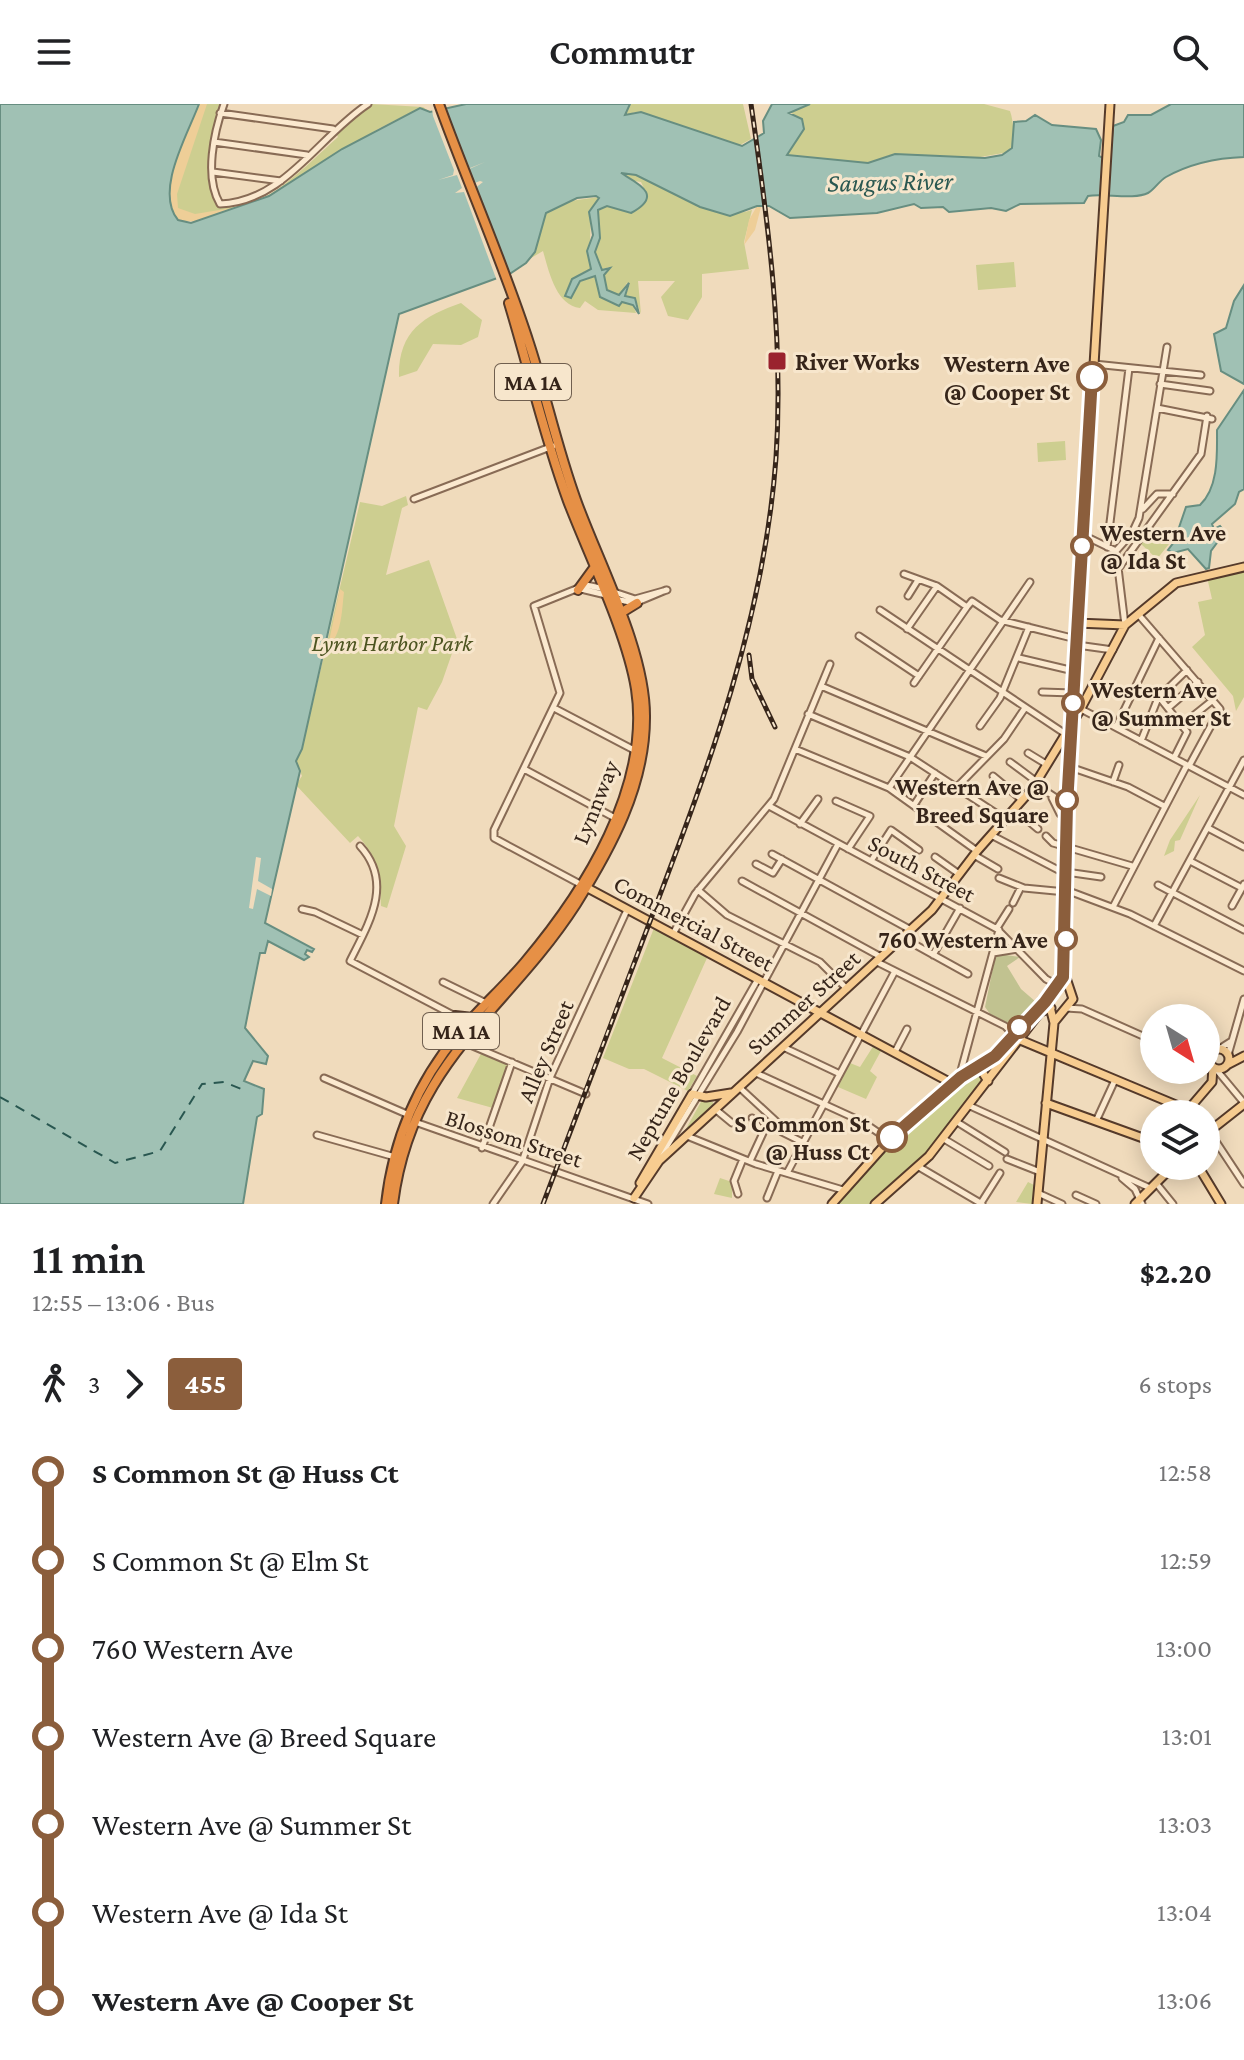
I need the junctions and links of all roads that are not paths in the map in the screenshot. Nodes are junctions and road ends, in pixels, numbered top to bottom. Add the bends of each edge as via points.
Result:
1 (224, 104) edge
2 (368, 104) edge
3 (1110, 104) edge
4 (437, 106) edge
5 (220, 113) junction
6 (334, 129) junction
7 (214, 142) junction
8 (308, 156) junction
9 (213, 172) junction
10 (282, 181) junction
11 (1167, 347) dead end
12 (1093, 364) junction
13 (1129, 368) junction
14 (1163, 372) junction
15 (1201, 375) dead end
16 (1160, 384) junction
17 (1210, 391) dead end
18 (1157, 408) junction
19 (554, 446) junction
20 (1174, 494) junction
21 (414, 499) dead end
22 (1140, 512) junction
23 (1083, 535) junction
24 (1107, 547) junction
25 (1116, 553) junction
26 (1126, 558) junction
27 (1244, 567) edge
28 (594, 568) junction
29 (1118, 570) junction
30 (904, 574) dead end
31 (918, 580) junction
32 (1030, 582) dead end
33 (937, 586) junction
34 (578, 590) junction
35 (607, 593) junction
36 (908, 596) dead end
37 (637, 603) junction
38 (967, 607) junction
39 (880, 610) dead end
40 (619, 614) junction
41 (1138, 614) junction
42 (1004, 620) junction
43 (1077, 623) junction
44 (1125, 625) junction
45 (1029, 627) junction
46 (907, 629) junction
47 (859, 636) dead end
48 (1159, 638) junction
49 (1076, 642) junction
50 (938, 650) junction
51 (1113, 650) junction
52 (1019, 658) junction
53 (830, 664) dead end
54 (1187, 670) junction
55 (969, 671) junction
56 (1074, 671) junction
57 (919, 676) junction
58 (1198, 682) junction
59 (914, 683) dead end
60 (821, 686) junction
61 (1001, 692) junction
62 (1042, 692) dead end
63 (1073, 693) junction
64 (1159, 697) junction
65 (1213, 700) junction
66 (554, 708) junction
67 (1025, 708) junction
68 (1168, 708) junction
69 (1081, 709) junction
70 (808, 714) junction
71 (1193, 716) dead end
72 (1072, 722) junction
73 (980, 726) dead end
74 (1115, 727) junction
75 (927, 731) junction
76 (1064, 733) junction
77 (1141, 741) junction
78 (795, 749) junction
79 (635, 751) junction
80 (1028, 753) dead end
81 (986, 756) junction
82 (910, 757) junction
83 (1174, 758) junction
84 (1244, 760) edge
85 (1010, 762) dead end
86 (1046, 764) junction
87 (1119, 765) dead end
88 (1188, 766) junction
89 (1069, 767) junction
90 (524, 769) junction
91 (935, 773) junction
92 (993, 776) dead end
93 (1113, 782) junction
94 (1036, 783) junction
95 (957, 787) junction
96 (1229, 787) junction
97 (889, 788) junction
98 (1244, 795) edge
99 (1051, 797) junction
100 (818, 799) dead end
101 (1022, 800) junction
102 (836, 801) dead end
103 (913, 805) junction
104 (1067, 805) junction
105 (769, 806) junction
106 (1164, 806) junction
107 (1014, 809) junction
108 (1067, 816) junction
109 (615, 818) junction
110 (1005, 819) junction
111 (800, 824) junction
112 (1208, 828) junction
113 (1038, 829) dead end
114 (991, 835) junction
115 (1046, 836) dead end
116 (838, 844) junction
117 (360, 846) dead end
118 (1066, 846) junction
119 (1244, 847) edge
120 (848, 849) junction
121 (919, 850) dead end
122 (976, 853) junction
123 (772, 854) dead end
124 (935, 857) dead end
125 (782, 859) junction
126 (871, 861) junction
127 (1190, 861) junction
128 (756, 864) dead end
129 (1132, 866) junction
130 (998, 869) dead end
131 (1066, 873) junction
132 (959, 874) junction
133 (1101, 877) dead end
134 (999, 878) dead end
135 (819, 879) junction
136 (742, 881) dead end
137 (579, 884) junction
138 (1158, 885) dead end
139 (1243, 886) edge
140 (1021, 887) junction
141 (698, 890) junction
142 (1066, 891) junction
143 (1173, 893) junction
144 (942, 898) junction
145 (1232, 906) dead end
146 (1113, 907) junction
147 (960, 908) junction
148 (302, 909) dead end
149 (627, 910) junction
150 (800, 912) junction
151 (1154, 926) junction
152 (998, 929) junction
153 (1244, 930) edge
154 (911, 931) junction
155 (673, 934) junction
156 (363, 935) junction
157 (903, 938) junction
158 (784, 944) junction
159 (1018, 949) junction
160 (993, 953) junction
161 (933, 955) junction
162 (879, 960) junction
163 (895, 971) junction
164 (1065, 971) junction
165 (1244, 971) edge
166 (968, 974) dead end
167 (1046, 979) junction
168 (761, 981) junction
169 (443, 982) dead end
170 (1058, 985) junction
171 (847, 989) junction
172 (1072, 992) junction
173 (1049, 995) junction
174 (1244, 999) edge
175 (487, 1003) junction
176 (1051, 1008) junction
177 (1065, 1009) junction
178 (1082, 1009) junction
179 (821, 1012) junction
180 (977, 1012) junction
181 (452, 1015) junction
182 (474, 1017) junction
183 (1054, 1023) junction
184 (907, 1029) dead end
185 (861, 1034) junction
186 (462, 1035) junction
187 (1140, 1035) edge
188 (1016, 1036) junction
189 (1230, 1041) junction
190 (782, 1047) junction
191 (1220, 1051) edge
192 (895, 1052) junction
193 (1050, 1055) junction
194 (1005, 1056) junction
195 (1243, 1057) edge
196 (1220, 1060) edge
197 (1220, 1060) edge
198 (1227, 1060) junction
199 (512, 1062) junction
200 (982, 1067) junction
201 (755, 1072) junction
202 (1220, 1073) edge
203 (840, 1074) junction
204 (324, 1078) dead end
205 (550, 1078) junction
206 (989, 1079) junction
207 (1115, 1080) junction
208 (956, 1081) junction
209 (1225, 1081) junction
210 (1210, 1084) edge
211 (1230, 1088) junction
212 (736, 1089) junction
213 (586, 1094) dead end
214 (695, 1095) junction
215 (710, 1097) junction
216 (1159, 1100) edge
217 (1196, 1100) edge
218 (1046, 1103) junction
219 (824, 1104) junction
220 (1244, 1104) edge
221 (970, 1106) junction
222 (715, 1109) junction
223 (1235, 1110) junction
224 (410, 1118) junction
225 (752, 1118) dead end
226 (1097, 1119) junction
227 (777, 1122) dead end
228 (957, 1122) junction
229 (732, 1123) dead end
230 (1220, 1123) edge
231 (782, 1132) dead end
232 (317, 1135) dead end
233 (686, 1136) junction
234 (1140, 1136) edge
235 (944, 1139) junction
236 (889, 1140) junction
237 (1043, 1140) junction
238 (804, 1143) junction
239 (482, 1148) junction
240 (1220, 1150) edge
241 (395, 1157) junction
242 (743, 1159) junction
243 (522, 1162) junction
244 (750, 1162) junction
245 (656, 1164) junction
246 (989, 1166) dead end
247 (919, 1167) junction
248 (778, 1171) junction
249 (1040, 1172) junction
250 (1115, 1172) junction
251 (787, 1173) junction
252 (1000, 1173) dead end
253 (1159, 1180) edge
254 (1206, 1180) edge
255 (1244, 1184) edge
256 (1153, 1186) junction
257 (843, 1190) junction
258 (1038, 1193) junction
259 (738, 1194) dead end
260 (1076, 1195) dead end
261 (767, 1198) dead end
262 (633, 1201) edge
263 (1139, 1202) edge
264 (880, 1203) edge
265 (386, 1204) edge
266 (393, 1204) edge
267 (493, 1204) edge
268 (648, 1204) edge
269 (832, 1204) edge
270 (982, 1204) edge
271 (1037, 1204) edge
272 (1062, 1204) edge
273 (1096, 1204) edge
274 (1173, 1204) edge
275 (1221, 1204) edge

1 - 5 street
2 - 6 street
3 - 12 main road
4 - 19 highway, Lynnway / MA 1A via 503,279
5 - 6 street
5 - 7 street
6 - 8 street
7 - 8 street
7 - 9 street
8 - 10 street
9 - 10 street
9 - 10 street via 220,204 247,199
11 - 14 street
12 - 13 street
12 - 23 main road
13 - 14 street
13 - 24 street
14 - 15 street
14 - 16 street
16 - 17 street
16 - 18 street
18 - 20 street via 1210,418 1202,452
18 - 22 street
19 - 21 street
19 - 28 highway, Lynnway / MA 1A
19 - 35 highway, Lynnway / MA 1A
20 - 22 street via 1157,494
20 - 26 street
22 - 25 street
23 - 24 street
23 - 43 main road
24 - 25 street
25 - 26 street
25 - 29 street
26 - 29 street
27 - 41 main road, Summer Street via 1176,583
28 - 34 highway
28 - 35 highway, Lynnway / MA 1A
29 - 44 street
30 - 31 street
31 - 33 street
31 - 36 street
32 - 42 street
33 - 38 street
33 - 46 street
34 - 35 street via 588,584
34 - 66 street via 534,606 560,687
35 - 37 street
35 - 37 street via 635,599 667,590
35 - 40 highway, Lynnway / MA 1A
35 - 79 highway, Lynnway / MA 1A via 635,683
37 - 40 highway
38 - 42 street via 972,601
38 - 50 street
39 - 46 street
40 - 137 highway, Lynnway / MA 1A via 642,684 644,740 627,808
41 - 44 main road, Summer Street
41 - 48 street
42 - 45 street
42 - 55 street
43 - 44 main road
43 - 49 main road
44 - 51 main road, Summer Street
45 - 49 street
45 - 52 street
46 - 50 street
47 - 57 street
48 - 54 street
48 - 74 street
49 - 51 street
49 - 56 main road
50 - 55 street
50 - 57 street
51 - 69 main road, Summer Street
52 - 56 street
52 - 61 street
53 - 60 street
54 - 58 street
54 - 64 street
55 - 61 street
55 - 75 street
56 - 63 main road
57 - 59 street
58 - 65 street
58 - 68 street
60 - 70 street
60 - 75 street
61 - 67 street
61 - 73 street
62 - 63 street
63 - 72 main road
64 - 68 street
64 - 77 street
65 - 71 street
65 - 88 street via 1220,710
66 - 79 street
66 - 90 street
67 - 76 street
67 - 81 street
68 - 83 street via 1187,732
69 - 72 main road, Summer Street
69 - 74 street
70 - 78 street
70 - 82 street
72 - 76 main road, Summer Street
72 - 89 main road
74 - 77 street
75 - 81 street
75 - 82 street
76 - 86 main road, Summer Street
77 - 83 street
78 - 97 street
78 - 105 street
79 - 109 highway, Lynnway / MA 1A
80 - 86 street
81 - 95 street
82 - 91 street
82 - 97 street
83 - 88 street
84 - 96 street
85 - 94 street
86 - 94 main road, Summer Street
87 - 93 street
88 - 96 street
88 - 106 street
89 - 93 street
89 - 104 main road
90 - 109 street
90 - 137 street, Commercial Street via 497,820 494,838
91 - 95 street
91 - 103 street
92 - 101 street
93 - 106 street
94 - 99 street
94 - 101 main road, Summer Street
95 - 110 street
96 - 98 street
96 - 112 street
97 - 103 street
99 - 104 street
99 - 108 street via 1060,814
100 - 111 street
101 - 107 main road, Summer Street
102 - 120 street via 870,816
103 - 122 street
104 - 108 main road
105 - 111 street, South Street
105 - 141 street
106 - 129 street
107 - 110 main road, Summer Street
107 - 113 street
108 - 118 main road
109 - 137 highway, Lynnway / MA 1A
110 - 114 main road, Summer Street
111 - 116 street, South Street
112 - 119 street
112 - 127 street
114 - 122 main road, Summer Street
114 - 131 street
115 - 118 street
116 - 120 street, South Street
116 - 135 street, Neptune Boulevard
117 - 156 street via 375,866 377,900
118 - 129 street
118 - 131 main road
120 - 126 street, South Street
121 - 126 street via 891,830
122 - 130 street
122 - 132 main road, Summer Street
123 - 125 street
124 - 132 street
125 - 128 street via 773,873
125 - 135 street
126 - 144 street, South Street
127 - 139 street
127 - 143 street
129 - 146 street
131 - 133 street
131 - 142 main road
132 - 144 main road, Summer Street
134 - 140 street
135 - 150 street, Neptune Boulevard
135 - 154 street
136 - 150 street
137 - 149 main road, Commercial Street
137 - 175 highway, Lynnway / MA 1A via 535,950
137 - 186 highway, Lynnway / MA 1A via 536,960
138 - 143 street
139 - 145 street
140 - 142 street
140 - 152 street
141 - 155 street
141 - 158 street via 727,915
142 - 146 street
142 - 164 main road
143 - 151 street
143 - 153 street
144 - 147 street, South Street
144 - 154 main road, Summer Street
146 - 151 street
147 - 152 street, South Street
147 - 161 street
148 - 156 street
149 - 155 main road, Commercial Street
149 - 205 street, Alley Street
150 - 158 street, Neptune Boulevard
150 - 162 street
151 - 165 street
152 - 159 street, South Street
152 - 160 street
154 - 157 main road, Summer Street
155 - 168 main road, Commercial Street
156 - 181 street via 350,961
157 - 161 street
157 - 162 main road, Summer Street
158 - 168 street, Neptune Boulevard
158 - 171 street via 820,962
159 - 160 street
159 - 167 street, South Street
160 - 180 street
161 - 166 street
162 - 163 street
162 - 171 main road, Summer Street
163 - 180 street
163 - 185 street
164 - 170 main road
164 - 172 main road
167 - 170 street, South Street
167 - 173 street, South Street
168 - 179 main road, Commercial Street
168 - 214 street, Neptune Boulevard
169 - 175 street
170 - 172 main road
170 - 173 main road
171 - 179 main road, Summer Street
172 - 177 main road
172 - 178 street
173 - 176 main road
173 - 188 street
174 - 189 street
175 - 182 highway, Lynnway / MA 1A
176 - 177 main road
176 - 183 main road
176 - 188 main road via 1040,1011
177 - 178 street
177 - 183 main road
178 - 187 street
179 - 185 main road, Commercial Street
179 - 190 main road, Summer Street
180 - 188 street
180 - 208 street
181 - 182 highway
181 - 186 street
182 - 186 highway, Lynnway / MA 1A
183 - 193 main road
184 - 192 street
185 - 192 main road, Commercial Street
185 - 203 street
186 - 199 street via 469,1044
186 - 224 highway, Lynnway / MA 1A
188 - 193 main road
188 - 194 main road
188 - 200 street
189 - 191 street
189 - 198 street
190 - 201 main road, Summer Street
190 - 203 street
192 - 208 main road, Commercial Street
193 - 207 main road
193 - 218 main road
194 - 200 street
194 - 206 main road
195 - 198 main road
196 - 198 main road
197 - 198 main road
198 - 209 street
199 - 205 street
199 - 239 street
200 - 206 main road
200 - 208 street
201 - 212 main road, Summer Street
201 - 219 street
202 - 209 street
203 - 219 street
204 - 224 street, Blossom Street
205 - 213 street
205 - 243 street, Alley Street
206 - 221 main road
207 - 216 main road
207 - 226 street
208 - 236 main road
209 - 211 street
210 - 217 main road
211 - 220 street
211 - 223 street
212 - 215 main road
212 - 222 main road, Summer Street
212 - 227 street
214 - 215 main road
214 - 245 street, Neptune Boulevard
214 - 262 main road, Neptune Boulevard via 650,1161
215 - 222 main road
218 - 226 main road
218 - 237 main road
219 - 236 street
219 - 238 street
220 - 223 main road
221 - 228 main road
221 - 237 street
222 - 229 street
222 - 233 main road, Summer Street
223 - 230 main road
224 - 239 street, Blossom Street
224 - 241 highway, Lynnway / MA 1A
224 - 266 highway, Lynnway / MA 1A
225 - 244 street via 763,1133
226 - 234 main road
228 - 235 main road
228 - 249 street
231 - 238 street
232 - 241 street
233 - 242 street
233 - 245 main road, Summer Street
235 - 246 street
235 - 247 main road
236 - 257 main road
237 - 249 main road
237 - 250 street
238 - 251 street
239 - 243 street, Blossom Street
240 - 255 street
241 - 265 highway, Lynnway / MA 1A
242 - 244 street
242 - 259 street via 734,1181
243 - 262 street, Blossom Street
243 - 267 street, Alley Street
244 - 248 street
245 - 262 main road, Neptune Boulevard
247 - 264 main road
247 - 270 street
248 - 251 street
248 - 261 street
249 - 258 main road
250 - 256 street
250 - 263 street via 1135,1188
251 - 257 street
252 - 270 street
253 - 256 main road
254 - 275 main road
256 - 263 main road
256 - 274 street
257 - 269 main road
258 - 271 main road
258 - 272 street
260 - 273 street
262 - 268 street, Blossom Street

